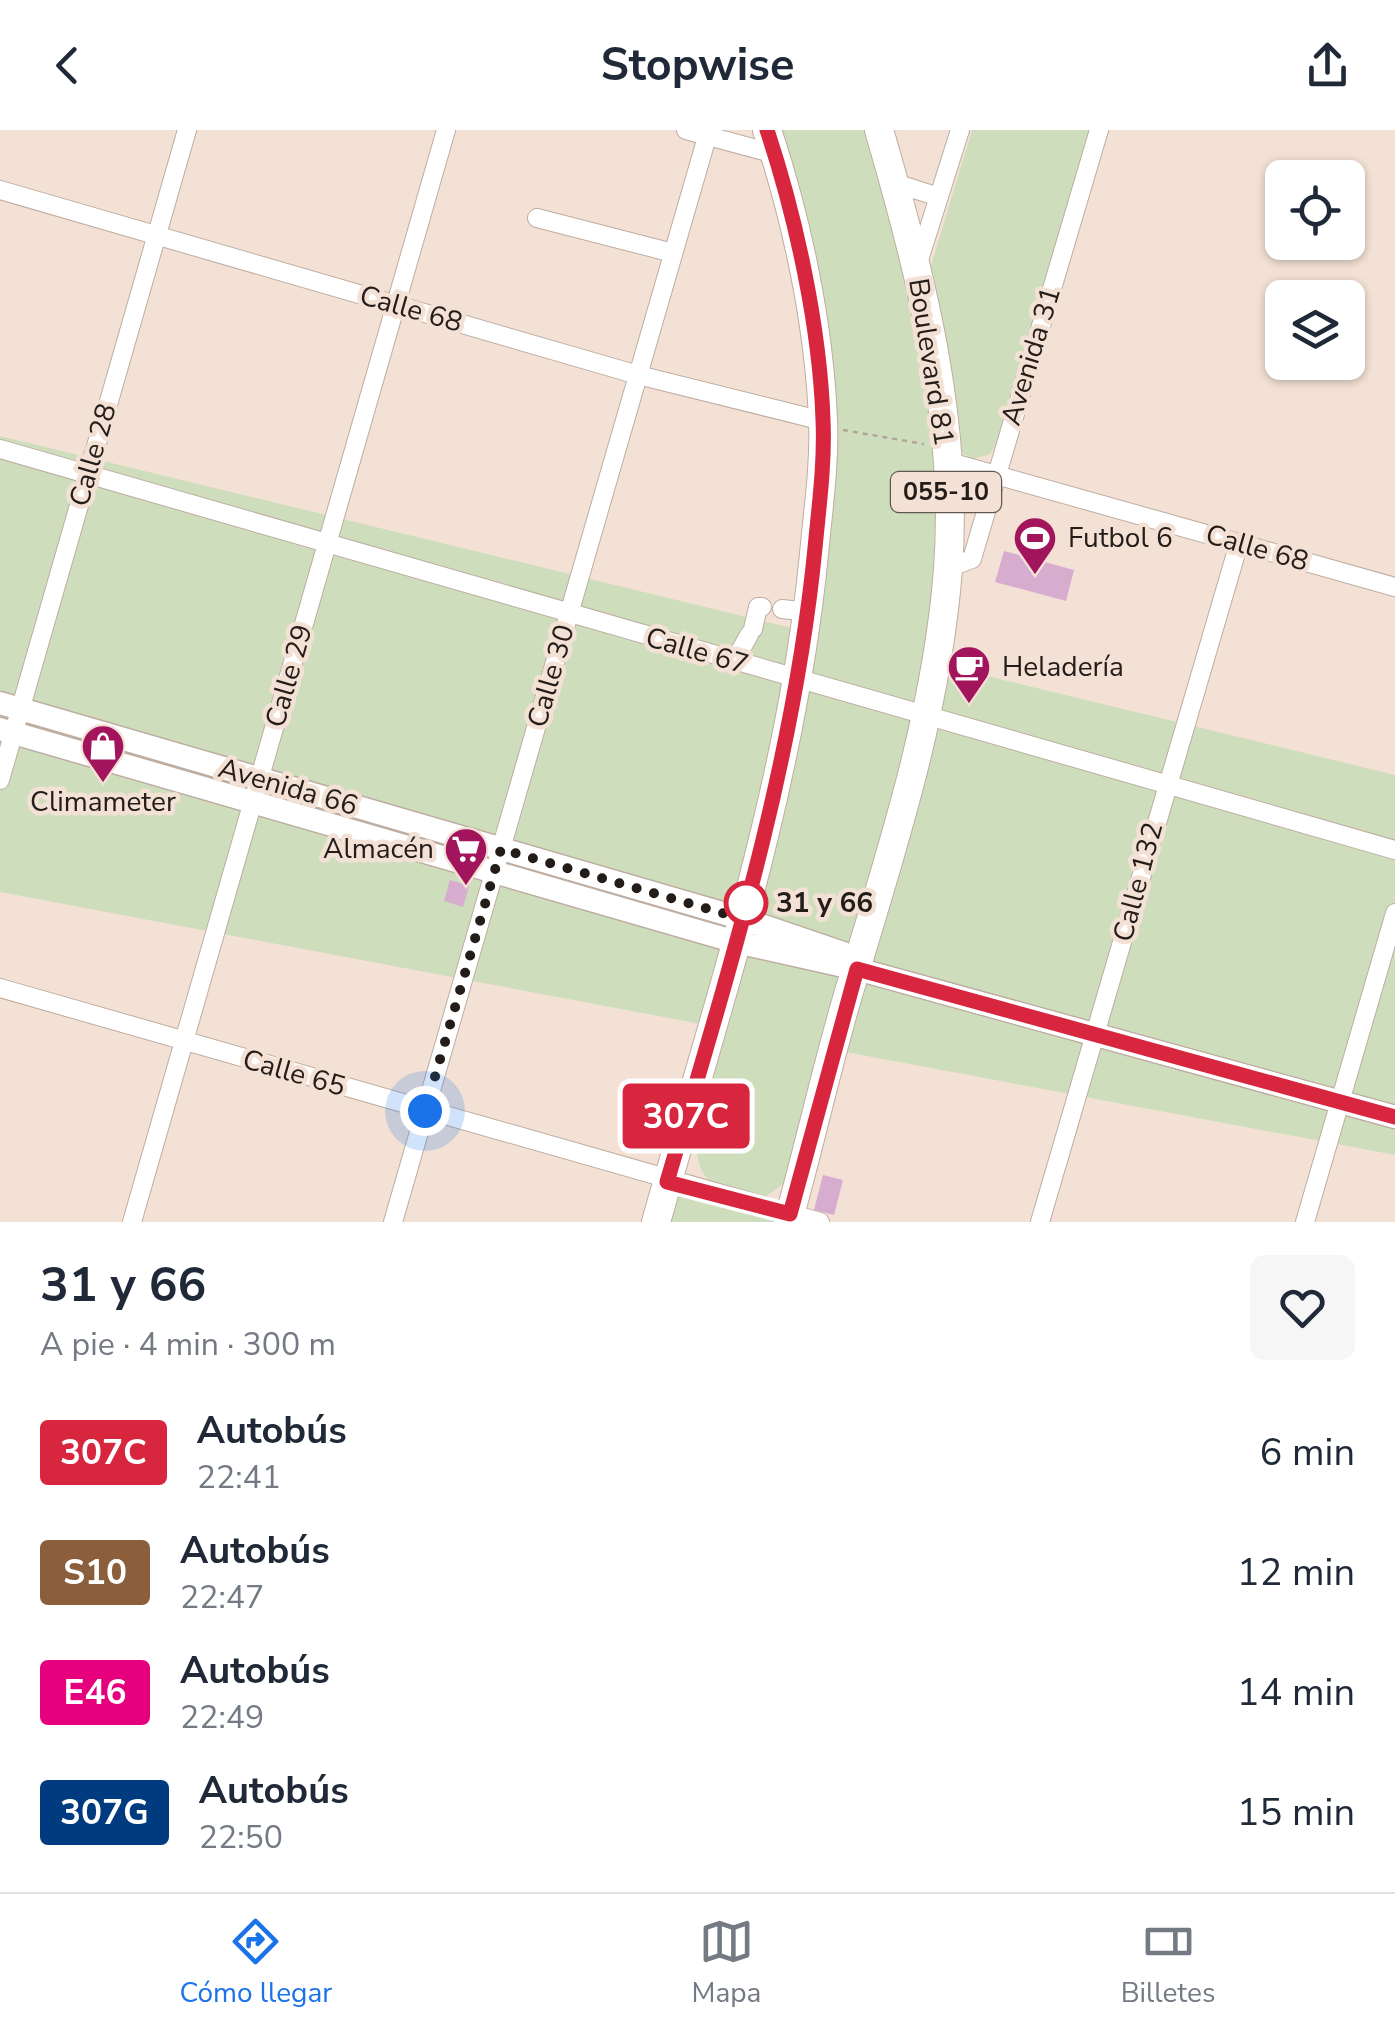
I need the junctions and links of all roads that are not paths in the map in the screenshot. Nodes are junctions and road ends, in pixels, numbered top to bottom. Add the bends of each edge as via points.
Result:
1 (187, 130) edge
2 (446, 130) edge
3 (686, 130) edge
4 (879, 130) edge
5 (960, 130) edge
6 (1099, 130) edge
7 (708, 133) edge
8 (771, 142) edge
9 (895, 183) junction
10 (0, 190) edge
11 (939, 197) junction
12 (537, 218) dead end
13 (157, 236) junction
14 (673, 253) junction
15 (916, 266) junction
16 (396, 305) junction
17 (638, 375) junction
18 (823, 423) junction
19 (0, 449) edge
20 (946, 454) junction
21 (996, 473) junction
22 (88, 474) junction
23 (327, 544) junction
24 (1239, 544) junction
25 (948, 568) junction
26 (1395, 587) edge
27 (762, 607) dead end
28 (569, 614) junction
29 (734, 662) junction
30 (799, 679) junction
31 (10, 706) edge
32 (926, 718) junction
33 (7, 730) edge
34 (259, 778) junction
35 (0, 780) edge
36 (1165, 783) junction
37 (252, 802) junction
38 (501, 849) junction
39 (1395, 850) edge
40 (494, 872) junction
41 (1395, 914) edge
42 (739, 930) junction
43 (857, 969) junction
44 (0, 988) edge
45 (1097, 1033) junction
46 (184, 1041) junction
47 (1340, 1101) junction
48 (425, 1111) junction
49 (1395, 1117) edge
50 (667, 1182) junction
51 (789, 1218) edge
52 (132, 1222) edge
53 (394, 1222) edge
54 (656, 1222) edge
55 (820, 1222) edge
56 (1040, 1222) edge
57 (1305, 1222) edge

1 - 13 street, Calle 28
2 - 16 street, Calle 29
3 - 7 street
4 - 9 highway, Boulevard 81 / 055-10
5 - 11 street
6 - 21 street, Avenida 31
7 - 8 street
7 - 14 street, Calle 30
8 - 18 highway via 804,282
9 - 11 street
9 - 15 highway, Boulevard 81 / 055-10
10 - 13 street, Calle 68
11 - 15 street
12 - 14 street
13 - 16 street, Calle 68
13 - 22 street, Calle 28
14 - 17 street, Calle 30
15 - 20 highway, Boulevard 81 / 055-10
16 - 17 street, Calle 68
16 - 23 street, Calle 29
17 - 18 street, Calle 68
17 - 28 street, Calle 30
18 - 30 highway via 795,611
19 - 22 street, Calle 67
20 - 21 street, Calle 68
20 - 25 highway, Boulevard 81 / 055-10
21 - 24 street, Calle 68
21 - 25 street, Avenida 31 via 972,558
22 - 23 street, Calle 67
22 - 31 street, Calle 28
23 - 28 street, Calle 67
23 - 34 street, Calle 29
24 - 26 street, Calle 68
24 - 36 street, Calle 132
25 - 32 highway, Boulevard 81 / 055-10
27 - 29 street
28 - 29 street, Calle 67
28 - 38 street, Calle 30
29 - 30 street, Calle 67
30 - 32 street, Calle 67
30 - 42 highway
31 - 33 street, Calle 28
31 - 34 main road, Avenida 66
32 - 36 street, Calle 67
32 - 43 highway, 055-10
33 - 35 street, Calle 28
33 - 37 main road, Avenida 66
34 - 37 street, Calle 29
34 - 38 main road, Avenida 66
36 - 39 street, Calle 67
36 - 45 street, Calle 132
37 - 40 main road, Avenida 66
37 - 46 street, Calle 29
38 - 40 street, Calle 30
38 - 42 main road, Avenida 66
40 - 42 main road, Avenida 66
40 - 48 street, Calle 30
41 - 47 street
42 - 43 main road, Avenida 66 via 844,954
42 - 50 highway
43 - 45 main road, Avenida 66
43 - 51 highway, 055-10
44 - 46 street, Calle 65
45 - 47 main road, Avenida 66
45 - 56 street, Calle 132
46 - 48 street, Calle 65
46 - 52 street, Calle 29
47 - 49 main road, Avenida 66
47 - 57 street
48 - 50 street, Calle 65
48 - 53 street, Calle 30
50 - 51 street, Calle 65
50 - 54 highway
51 - 55 street, Calle 65

